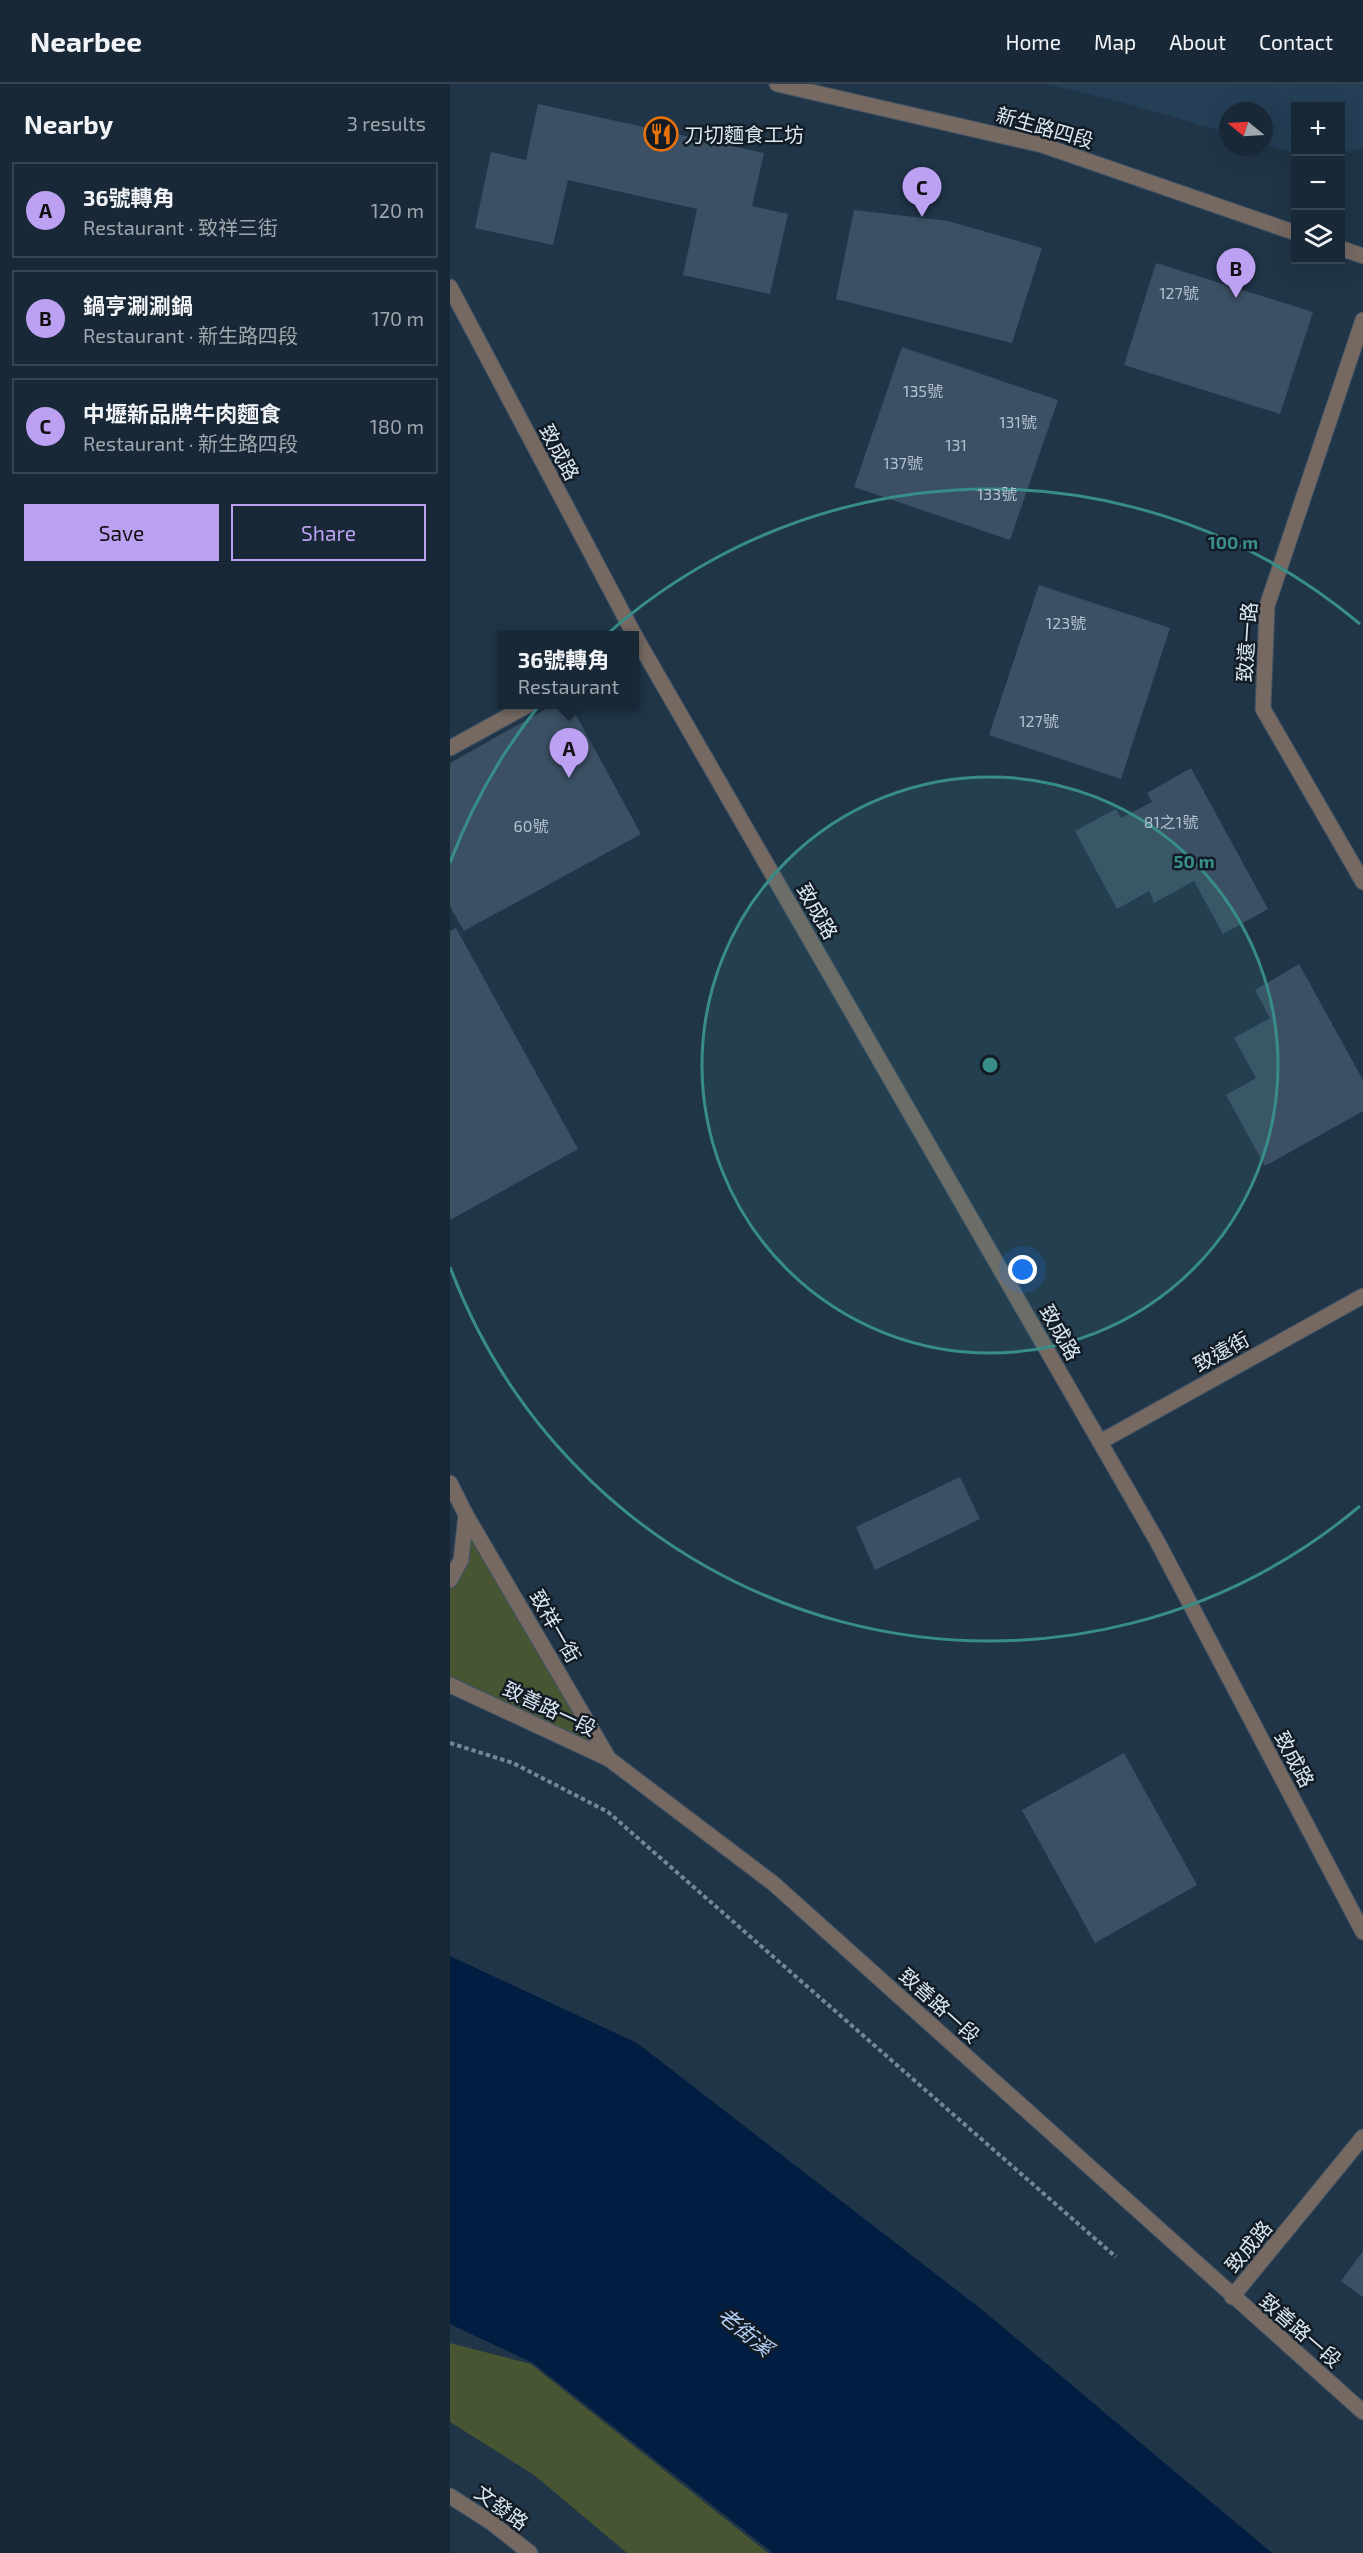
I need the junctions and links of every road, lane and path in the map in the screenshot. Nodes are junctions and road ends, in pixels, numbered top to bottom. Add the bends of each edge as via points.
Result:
1 (777, 84) edge
2 (1291, 231) edge
3 (1345, 249) edge
4 (1363, 256) edge
5 (450, 287) edge
6 (1363, 320) edge
7 (631, 631) edge
8 (639, 646) edge
9 (523, 709) edge
10 (450, 748) edge
11 (1363, 882) edge
12 (1363, 1296) edge
13 (1100, 1442) junction
14 (450, 1483) edge
15 (466, 1515) junction
16 (450, 1580) edge
17 (450, 1684) edge
18 (450, 1743) edge
19 (609, 1759) junction
20 (1363, 1932) edge
21 (1363, 2137) edge
22 (1116, 2257) dead end
23 (1232, 2297) junction
24 (1363, 2412) edge
25 (450, 2496) edge
26 (530, 2553) edge

1 - 2 street, 新生路四段 via 1042,145
3 - 4 street
5 - 7 street, 致成路
6 - 11 street, 致遠一路 via 1267,606 1263,709
8 - 13 street, 致成路
9 - 10 street
12 - 13 street, 致遠街
13 - 20 street, 致成路 via 1157,1541
14 - 15 street, 致祥一街
15 - 16 street via 461,1560
15 - 19 street, 致祥一街
17 - 19 street, 致善路一段
18 - 22 path via 513,1763 608,1812
19 - 23 street, 致善路一段 via 774,1884
21 - 23 street, 致成路
23 - 24 street, 致善路一段
25 - 26 street, 文發路

